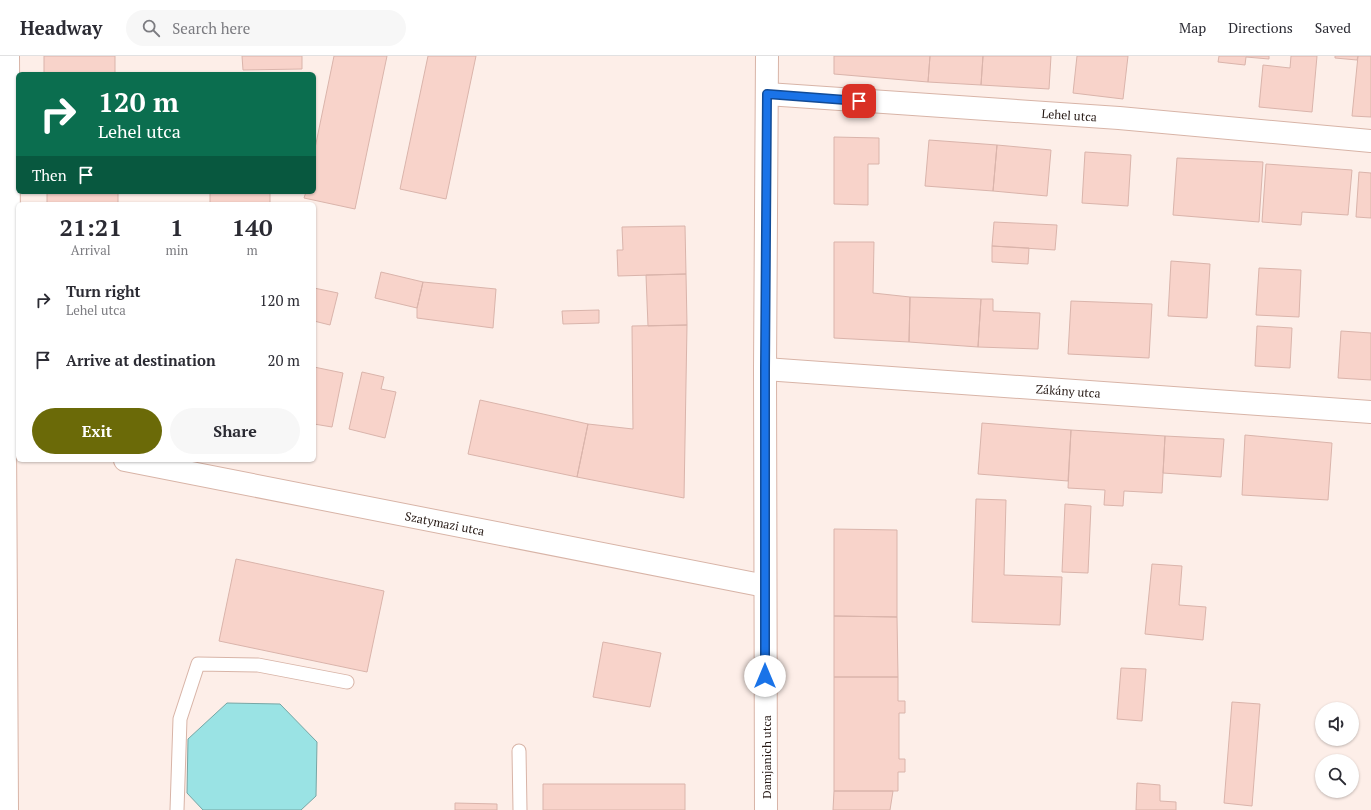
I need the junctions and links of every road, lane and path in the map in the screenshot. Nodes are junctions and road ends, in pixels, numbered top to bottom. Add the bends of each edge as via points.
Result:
1 (8, 56) edge
2 (767, 56) edge
3 (767, 94) junction
4 (1371, 141) edge
5 (4, 225) edge
6 (765, 369) junction
7 (1371, 412) edge
8 (8, 437) edge
9 (135, 462) edge
10 (765, 586) junction
11 (347, 682) dead end
12 (519, 751) dead end
13 (7, 810) edge
14 (177, 810) edge
15 (520, 810) edge
16 (766, 810) edge

1 - 5 street
2 - 3 street, Damjanich utca
3 - 4 street, Lehel utca via 1119,118
3 - 6 street, Damjanich utca
5 - 8 street
6 - 7 street, Zákány utca
6 - 10 street, Damjanich utca
8 - 13 street
9 - 10 street, Szatymazi utca
10 - 16 street, Damjanich utca
11 - 14 lane via 258,664 198,664 180,719
12 - 15 lane

